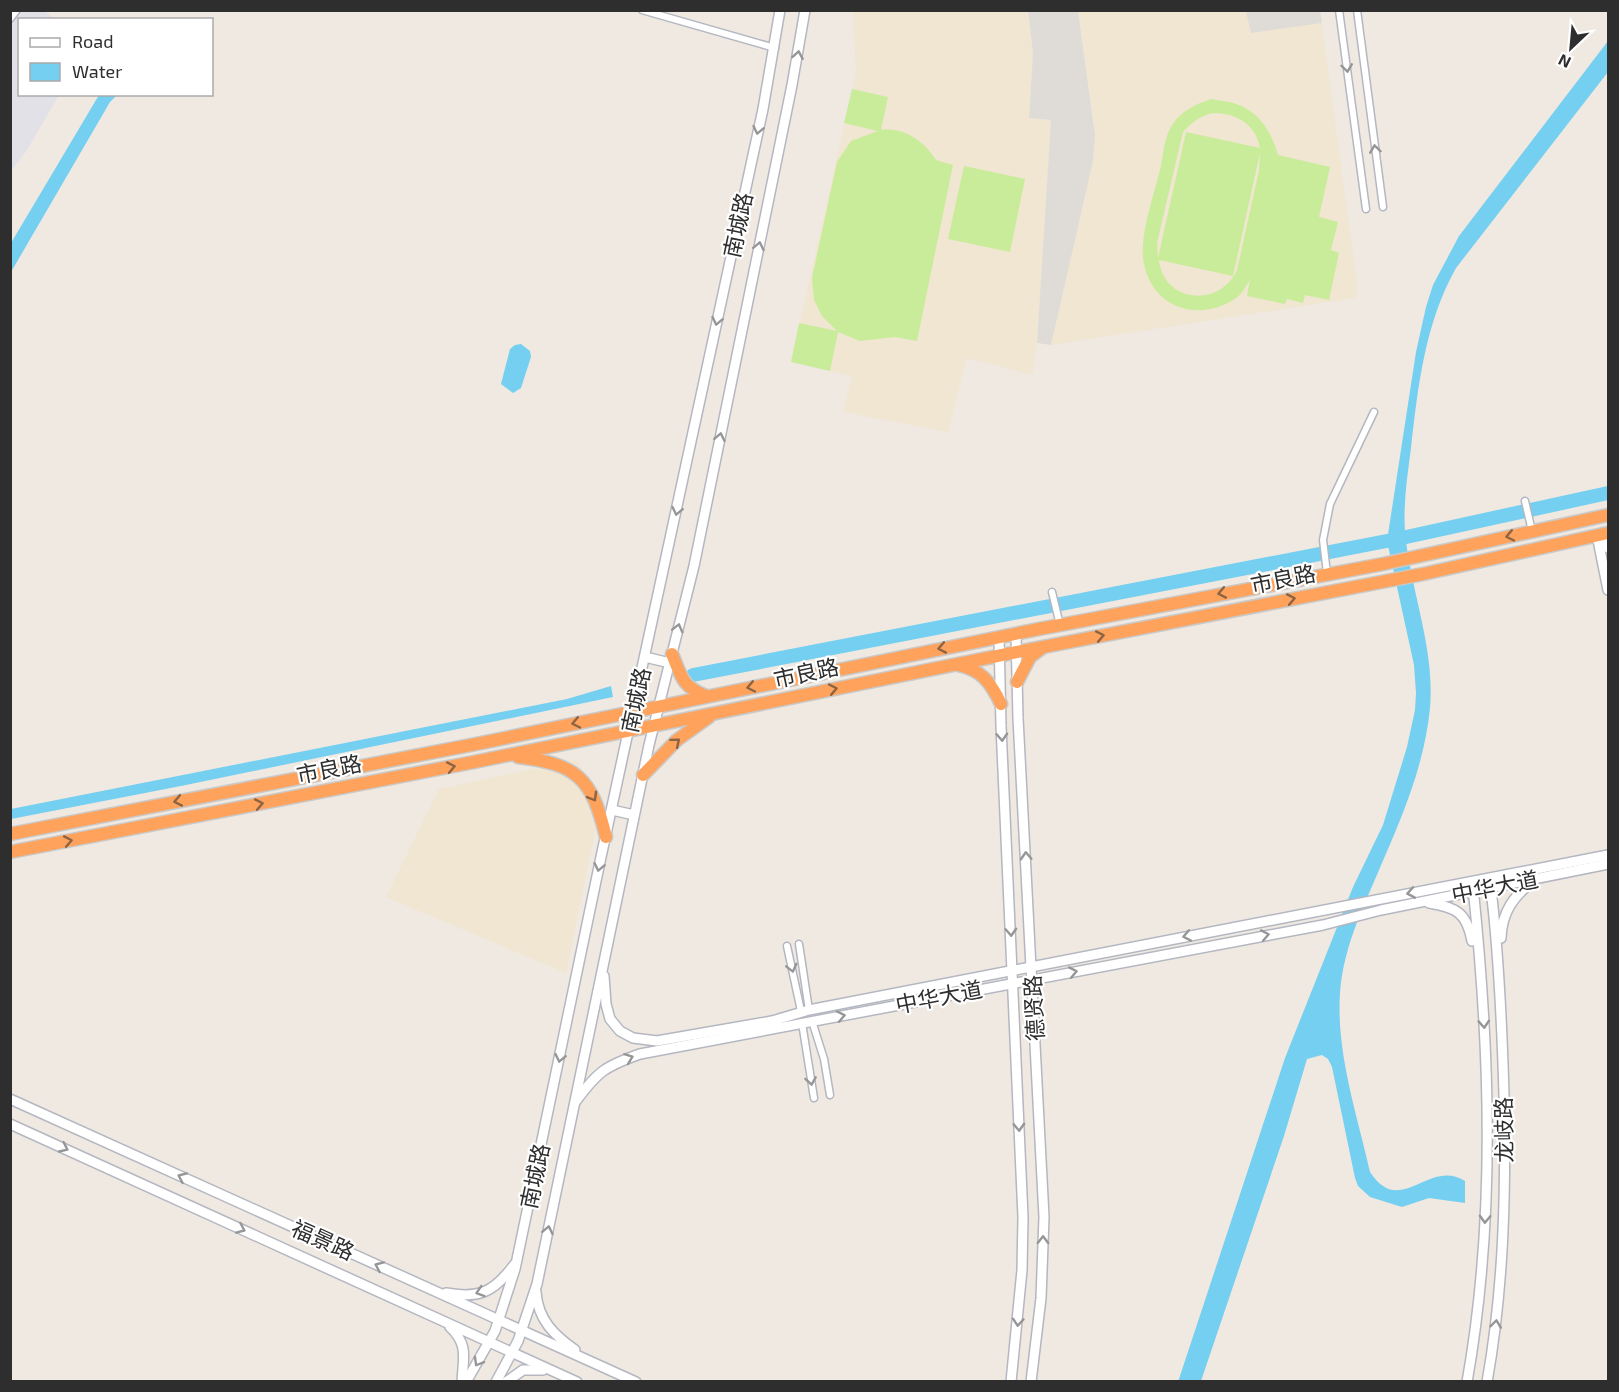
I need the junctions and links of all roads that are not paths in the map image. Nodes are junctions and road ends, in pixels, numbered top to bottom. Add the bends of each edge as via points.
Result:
1 (17, 10) edge
2 (642, 10) edge
3 (780, 10) edge
4 (805, 10) edge
5 (1339, 10) edge
6 (1357, 10) edge
7 (10, 19) edge
8 (774, 48) junction
9 (1383, 207) dead end
10 (1366, 209) dead end
11 (1374, 412) dead end
12 (1525, 501) dead end
13 (1608, 515) edge
14 (1531, 527) junction
15 (1604, 534) edge
16 (1608, 548) edge
17 (1327, 569) junction
18 (1608, 590) edge
19 (1052, 592) dead end
20 (1059, 621) junction
21 (1016, 634) junction
22 (999, 637) junction
23 (1043, 647) junction
24 (1017, 652) junction
25 (1000, 655) junction
26 (645, 657) junction
27 (671, 659) junction
28 (954, 665) junction
29 (1017, 682) junction
30 (706, 696) junction
31 (1001, 704) junction
32 (659, 706) junction
33 (633, 711) junction
34 (714, 713) junction
35 (654, 726) junction
36 (629, 731) junction
37 (507, 756) junction
38 (643, 775) junction
39 (612, 810) junction
40 (634, 815) junction
41 (10, 834) edge
42 (606, 837) junction
43 (10, 852) edge
44 (1608, 855) edge
45 (1608, 864) edge
46 (1536, 878) junction
47 (1491, 883) junction
48 (1473, 887) junction
49 (1420, 902) junction
50 (800, 944) dead end
51 (787, 946) dead end
52 (603, 964) junction
53 (1032, 966) junction
54 (1012, 970) junction
55 (977, 977) junction
56 (1032, 979) junction
57 (1012, 983) junction
58 (1481, 985) junction
59 (1500, 988) junction
60 (979, 989) junction
61 (805, 1011) junction
62 (807, 1022) junction
63 (658, 1045) junction
64 (830, 1095) dead end
65 (814, 1098) dead end
66 (10, 1099) edge
67 (574, 1104) junction
68 (10, 1124) edge
69 (517, 1262) junction
70 (536, 1287) junction
71 (432, 1290) junction
72 (433, 1317) junction
73 (499, 1320) junction
74 (522, 1331) junction
75 (489, 1342) junction
76 (512, 1353) junction
77 (594, 1363) junction
78 (552, 1371) junction
79 (464, 1382) edge
80 (496, 1382) edge
81 (506, 1382) edge
82 (577, 1382) edge
83 (636, 1382) edge
84 (1011, 1382) edge
85 (1031, 1382) edge
86 (1467, 1382) edge
87 (1487, 1382) edge

1 - 7 street
2 - 8 street
3 - 8 street, 南城路
27 -> 4 street, 南城路 via 694,566
5 -> 10 street
9 -> 6 street
8 -> 26 street, 南城路
11 - 17 street via 1330,504 1323,540
12 - 14 street
13 - 14 highway, 市良路
14 -> 17 highway, 市良路 via 1383,564
15 - 16 street
15 - 18 street
23 -> 15 highway, 市良路 via 1423,574
17 -> 20 highway, 市良路
19 - 20 street
20 - 21 highway, 市良路
21 - 22 highway, 市良路
21 - 24 street, 德贤路
22 - 25 street, 德贤路
22 -> 30 highway, 市良路
23 - 24 highway, 市良路
23 - 29 highway via 1030,657
24 - 25 highway, 市良路
24 - 29 street, 德贤路
25 - 28 highway, 市良路
25 - 31 street, 德贤路
26 - 27 street
26 - 33 street, 南城路
27 - 30 highway via 690,690
27 - 32 street, 南城路
28 - 31 highway via 987,678
34 -> 28 highway, 市良路
53 -> 29 street, 德贤路
30 - 32 highway, 市良路
31 -> 54 street, 德贤路
32 - 33 highway, 市良路
32 - 35 street, 南城路
33 - 36 street, 南城路
33 -> 41 highway, 市良路
34 - 35 highway, 市良路
38 -> 34 highway via 677,740
35 - 36 highway, 市良路
35 - 38 street, 南城路
36 - 37 highway, 市良路
36 - 39 street, 南城路
37 -> 42 highway via 547,761 572,771 596,800
43 -> 37 highway, 市良路
38 - 40 street, 南城路
39 - 40 street
39 - 42 street, 南城路
40 - 52 street, 南城路
42 -> 69 street, 南城路
44 - 47 street, 中华大道
45 - 46 street, 中华大道
46 - 47 street, 中华大道
46 - 59 street via 1516,896 1503,920
47 - 48 street, 中华大道
47 - 59 street, 龙岐路
48 - 49 street, 中华大道
48 -> 53 street, 中华大道 via 1388,896
48 - 58 street, 龙岐路
56 -> 49 street, 中华大道 via 1323,925
49 - 58 street via 1450,907 1464,917
50 - 61 street
51 -> 61 street
52 - 63 street, 中华大道 via 610,1019 620,1031
52 - 67 street, 南城路
53 - 54 street, 中华大道
53 - 56 street, 德贤路
54 - 55 street, 中华大道
54 - 57 street, 德贤路
55 - 60 street
55 - 61 street, 中华大道
56 - 57 street, 中华大道
85 -> 56 street, 德贤路 via 1044,1226
57 - 60 street, 中华大道
57 -> 84 street, 德贤路 via 1023,1217
58 -> 86 street, 龙岐路 via 1487,1124 1485,1215 1478,1308
87 -> 59 street, 龙岐路 via 1504,1216
62 -> 60 street, 中华大道
61 - 63 street, 中华大道
62 - 63 street, 中华大道
62 - 64 street via 824,1059
62 -> 65 street
67 -> 63 street, 中华大道 via 598,1073
71 -> 66 street, 福景路
70 -> 67 street, 南城路
68 -> 72 street, 福景路
69 -> 71 street via 502,1280 481,1294 464,1296
69 - 73 street, 南城路
70 - 74 street, 南城路
70 - 77 street via 540,1312 551,1331
71 - 73 street, 福景路
72 - 75 street, 福景路
72 - 79 street via 461,1340
73 - 74 street, 福景路
73 - 75 street, 南城路
74 - 76 street, 南城路
74 - 77 street, 福景路
75 - 76 street, 福景路
75 -> 79 street, 南城路
76 - 78 street, 福景路
76 - 80 street, 南城路
77 - 83 street, 福景路
78 - 81 street via 523,1370
78 - 82 street, 福景路

